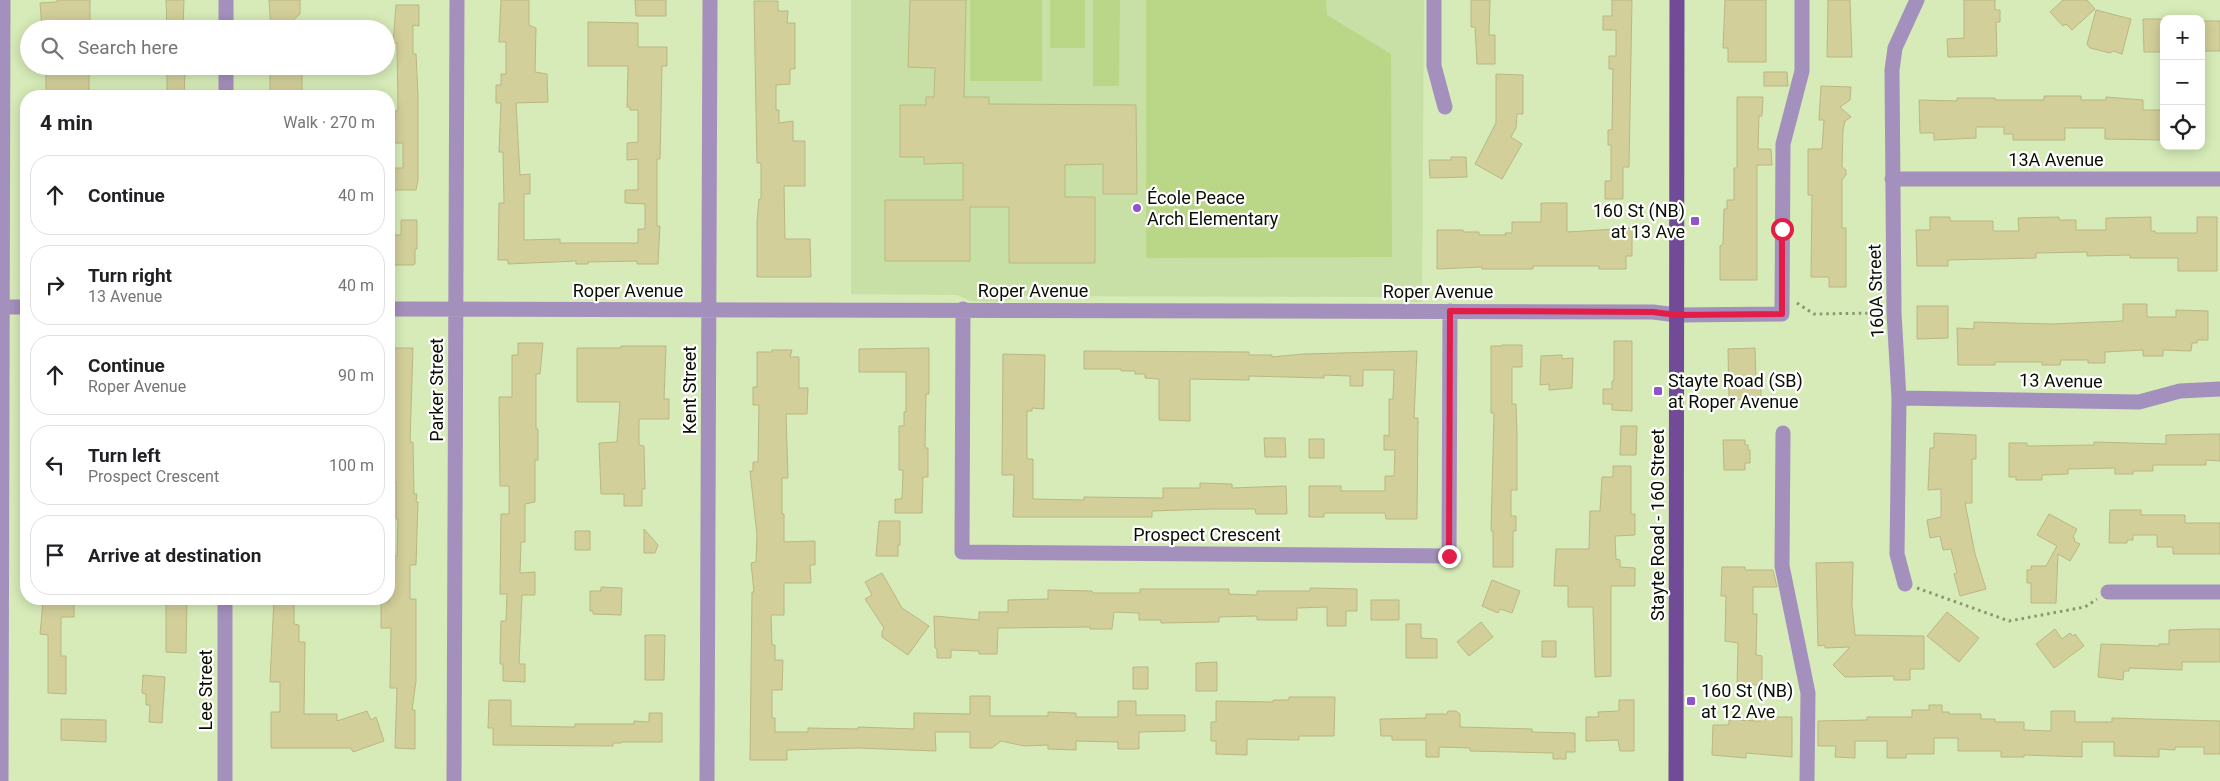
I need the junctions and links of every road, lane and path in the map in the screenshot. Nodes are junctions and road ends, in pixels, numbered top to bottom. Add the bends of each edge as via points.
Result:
1 (3, 0) edge
2 (226, 0) edge
3 (457, 0) edge
4 (710, 0) edge
5 (1434, 0) edge
6 (1677, 0) edge
7 (1802, 0) edge
8 (1917, 0) edge
9 (226, 20) edge
10 (226, 75) edge
11 (226, 90) edge
12 (1444, 107) dead end
13 (1892, 179) junction
14 (2220, 179) edge
15 (1, 307) edge
16 (20, 307) edge
17 (395, 309) edge
18 (455, 309) junction
19 (963, 309) junction
20 (1785, 309) junction
21 (709, 310) junction
22 (1450, 311) junction
23 (1886, 313) dead end
24 (1677, 315) junction
25 (2220, 389) edge
26 (1899, 398) junction
27 (1783, 433) dead end
28 (1905, 584) joint
29 (2108, 592) joint
30 (2220, 592) edge
31 (225, 605) edge
32 (1, 781) edge
33 (225, 781) edge
34 (454, 781) edge
35 (707, 781) edge
36 (1676, 781) edge
37 (1807, 781) edge

1 - 15 street
2 - 9 street
3 - 18 street, Parker Street
4 - 21 street, Kent Street
5 - 12 street via 1434,66
6 - 24 main road, Stayte Road - 160 Street
7 - 20 street via 1802,71 1783,144
8 - 13 street, 160A Street via 1895,48
10 - 11 street
13 - 14 street, 13A Avenue
13 - 26 street, 160A Street
15 - 16 street
15 - 32 street
17 - 18 street, Roper Avenue
18 - 21 street, Roper Avenue
18 - 34 street, Parker Street
19 - 21 street, Roper Avenue
19 - 22 street, Roper Avenue
19 - 22 street, Prospect Crescent via 962,552 1439,556 1449,556
20 - 23 path via 1797,303 1814,314
20 - 24 street
21 - 35 street, Kent Street
22 - 24 street, Roper Avenue via 1653,312
24 - 36 main road, Stayte Road - 160 Street
25 - 26 street, 13 Avenue via 2180,391 2139,402
26 - 28 street, 160A Street via 1898,554
27 - 37 street via 1782,566 1808,693
28 - 29 path via 2009,620 2085,607
29 - 30 street
31 - 33 street, Lee Street

